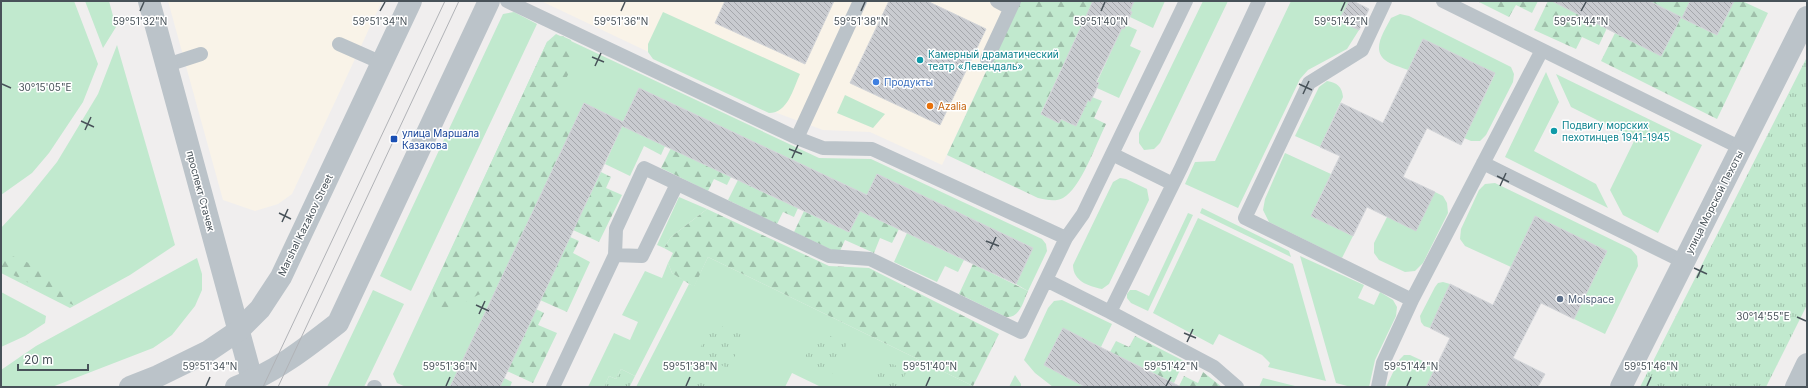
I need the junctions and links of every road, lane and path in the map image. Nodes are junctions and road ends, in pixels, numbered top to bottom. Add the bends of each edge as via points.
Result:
1 (149, 1) edge
2 (412, 1) edge
3 (489, 1) edge
4 (507, 1) edge
5 (860, 1) edge
6 (997, 1) edge
7 (1186, 1) edge
8 (1259, 1) edge
9 (1385, 1) edge
10 (1443, 1) edge
11 (1012, 4) edge
12 (1804, 31) edge
13 (339, 44) dead end
14 (1542, 50) junction
15 (201, 54) dead end
16 (987, 59) dead end
17 (382, 63) junction
18 (166, 65) junction
19 (797, 138) junction
20 (1741, 148) junction
21 (1112, 154) junction
22 (1483, 163) junction
23 (677, 184) junction
24 (1172, 184) junction
25 (1066, 238) junction
26 (615, 255) junction
27 (1684, 262) junction
28 (1046, 280) junction
29 (1412, 300) junction
30 (1110, 312) junction
31 (238, 331) junction
32 (1807, 364) edge
33 (247, 385) edge
34 (130, 387) edge
35 (553, 387) edge
36 (1237, 387) edge
37 (1378, 387) edge
38 (1621, 387) edge
39 (1796, 387) edge

1 - 18 street, проспект Стачек
2 - 17 street, Marshal Kazakov Street
3 - 33 street via 338,323 291,359
4 - 19 lane
5 - 19 lane
6 - 11 lane
7 - 21 lane
8 - 24 lane
9 - 29 lane via 1362,50 1309,83 1245,218
10 - 14 lane
11 - 16 lane
12 - 20 street, улица Морской Пехоты
13 - 17 lane
14 - 20 lane
14 - 22 lane
15 - 18 lane
17 - 31 street, Marshal Kazakov Street via 281,278 260,309
18 - 31 street, проспект Стачек
19 - 25 lane via 823,148 872,149
20 - 27 street, улица Морской Пехоты
21 - 24 lane
21 - 25 lane via 1083,214
22 - 27 lane
22 - 29 lane
23 - 26 lane via 642,256
23 - 26 lane via 644,168 616,229
23 - 28 lane via 829,256 870,259 1022,332
24 - 30 lane
25 - 28 lane
26 - 35 lane
27 - 38 street, улица Морской Пехоты
28 - 30 lane
29 - 37 lane via 1383,363
30 - 36 lane via 1214,367
31 - 33 street, проспект Стачек
31 - 34 street, Marshal Kazakov Street via 207,352
32 - 39 street

